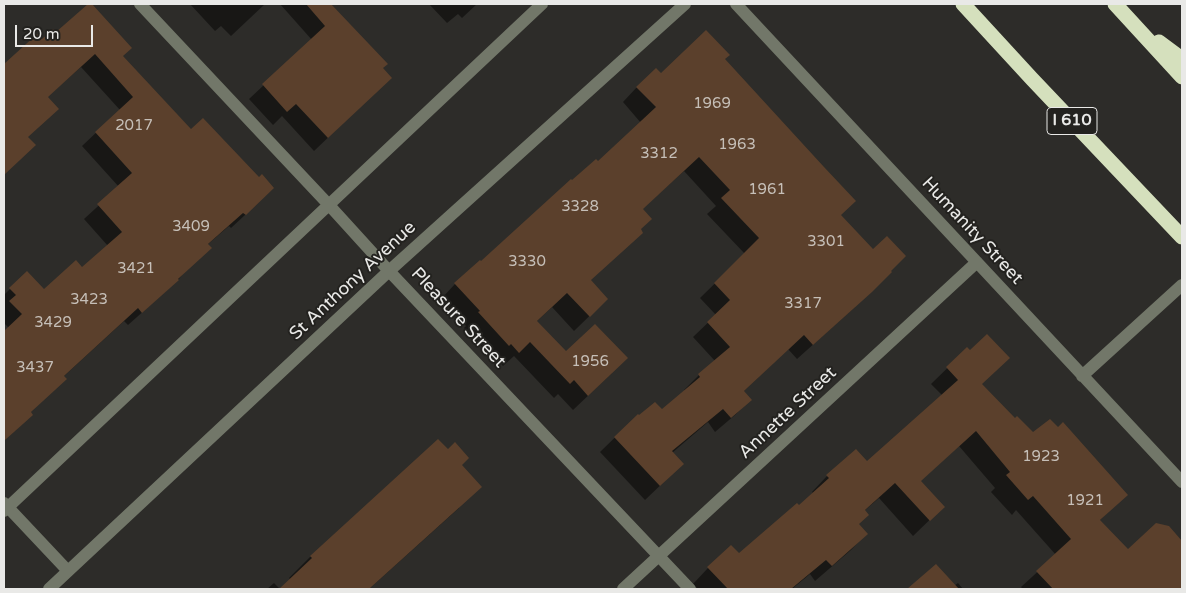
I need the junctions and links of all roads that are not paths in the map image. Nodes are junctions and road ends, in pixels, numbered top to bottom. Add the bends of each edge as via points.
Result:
1 (140, 4) edge
2 (542, 4) edge
3 (685, 4) edge
4 (736, 4) edge
5 (963, 4) edge
6 (1115, 4) edge
7 (1130, 20) junction
8 (1182, 59) edge
9 (1182, 76) edge
10 (329, 205) junction
11 (1182, 237) edge
12 (977, 262) junction
13 (389, 271) junction
14 (1182, 285) edge
15 (1082, 376) junction
16 (1182, 482) edge
17 (5, 507) edge
18 (658, 556) junction
19 (68, 571) junction
20 (49, 589) edge
21 (623, 589) edge
22 (690, 589) edge

1 - 10 street, Pleasure Street
2 - 10 street
3 - 13 street, St Anthony Avenue
4 - 12 street, Humanity Street
5 - 11 highway, I 610
6 - 7 highway
7 - 8 highway
7 - 9 highway
10 - 13 street, Pleasure Street
10 - 17 street
12 - 15 street, Humanity Street
12 - 18 street, Annette Street
13 - 18 street, Pleasure Street
13 - 19 street, St Anthony Avenue
14 - 15 street
15 - 16 street, Humanity Street
17 - 19 street
18 - 21 street, Annette Street
18 - 22 street, Pleasure Street
19 - 20 street, St Anthony Avenue

